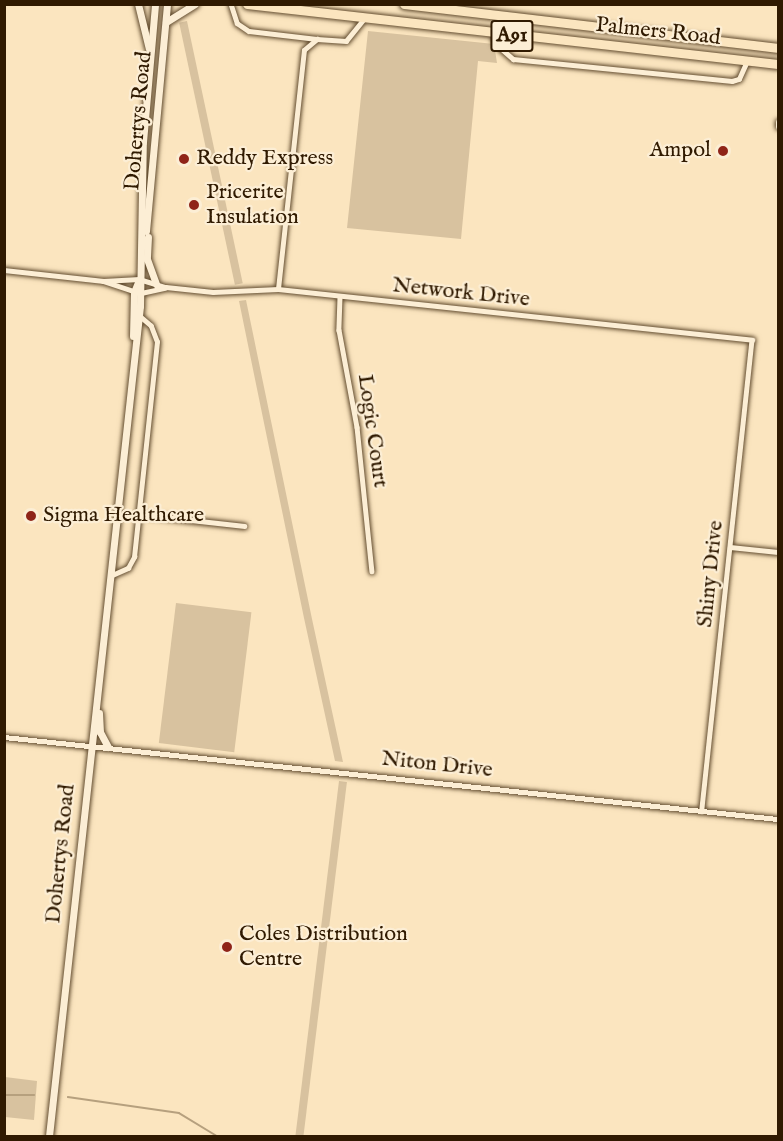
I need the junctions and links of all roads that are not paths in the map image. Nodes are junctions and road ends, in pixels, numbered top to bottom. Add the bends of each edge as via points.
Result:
1 (138, 4) edge
2 (155, 4) edge
3 (167, 4) edge
4 (195, 4) edge
5 (231, 4) edge
6 (247, 4) edge
7 (404, 4) edge
8 (363, 20) junction
9 (166, 21) junction
10 (493, 34) junction
11 (294, 36) junction
12 (317, 39) junction
13 (778, 48) edge
14 (304, 50) junction
15 (151, 58) junction
16 (747, 62) junction
17 (778, 64) edge
18 (148, 223) junction
19 (143, 239) junction
20 (4, 270) edge
21 (139, 279) junction
22 (103, 281) junction
23 (156, 284) junction
24 (166, 287) junction
25 (278, 289) junction
26 (137, 293) junction
27 (340, 297) junction
28 (139, 316) junction
29 (752, 340) joint
30 (134, 356) junction
31 (137, 514) junction
32 (244, 526) dead end
33 (730, 546) junction
34 (778, 552) edge
35 (372, 571) dead end
36 (110, 576) junction
37 (103, 642) junction
38 (4, 737) edge
39 (91, 745) junction
40 (108, 747) junction
41 (702, 811) junction
42 (778, 819) edge
43 (49, 1137) edge

1 - 15 main road
2 - 15 main road, Dohertys Road
3 - 9 main road, Dohertys Road
4 - 9 main road
5 - 11 street via 242,28
6 - 8 highway, Palmers Road / A91
7 - 13 highway, Palmers Road / A91
8 - 10 highway, Palmers Road / A91
8 - 12 street via 346,41
9 - 18 main road, Dohertys Road
10 - 16 highway, Palmers Road / A91
10 - 16 street via 499,48 513,59 732,81 739,79
11 - 12 street
11 - 14 street
12 - 14 street
14 - 25 street
15 - 19 main road, Dohertys Road via 143,142
16 - 17 highway, Palmers Road / A91
18 - 19 main road, Dohertys Road
18 - 23 main road via 147,260
19 - 21 main road, Dohertys Road
20 - 22 street
21 - 22 street, Network Drive
21 - 23 street, Network Drive
21 - 26 main road, Dohertys Road
22 - 26 street
23 - 24 street, Network Drive
24 - 25 street, Network Drive via 228,293
24 - 26 street, Network Drive
25 - 27 street, Network Drive
26 - 28 main road, Dohertys Road
26 - 30 main road, Dohertys Road
27 - 29 street, Network Drive
27 - 35 street, Logic Court via 339,330 357,427
28 - 30 main road, Dohertys Road
28 - 31 street via 151,326 157,342
29 - 33 street, Shiny Drive
30 - 36 main road, Dohertys Road
31 - 32 street
31 - 36 street via 133,563
33 - 34 street
33 - 41 street, Shiny Drive
36 - 37 main road, Dohertys Road
37 - 39 main road, Dohertys Road
37 - 40 main road via 105,662 98,719
38 - 39 street, Niton Drive
39 - 40 street, Niton Drive
39 - 43 main road, Dohertys Road
40 - 41 street, Niton Drive
41 - 42 street, Niton Drive

